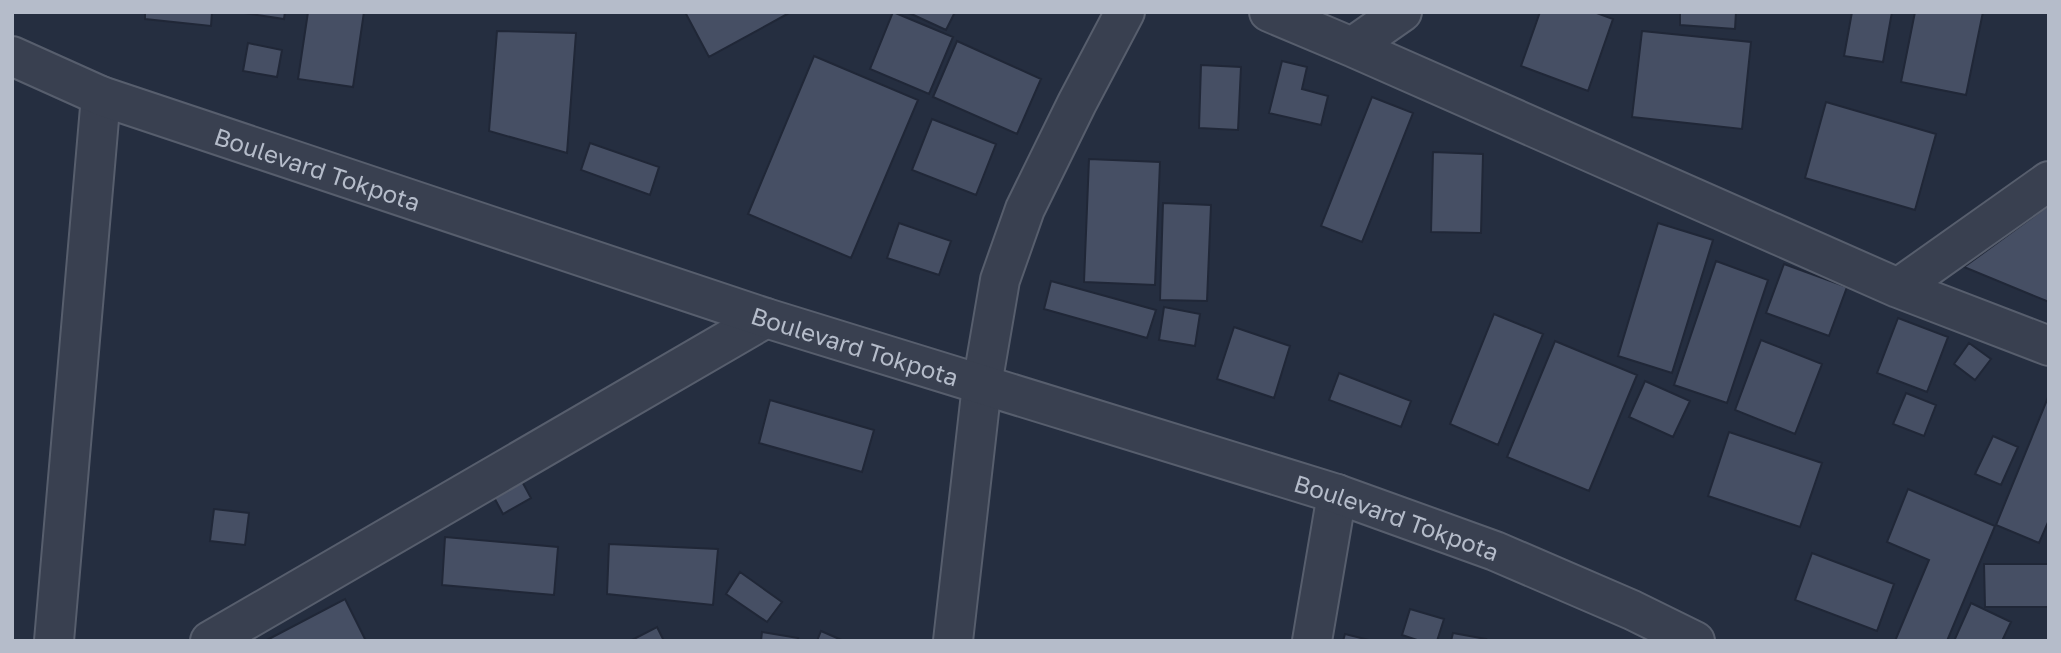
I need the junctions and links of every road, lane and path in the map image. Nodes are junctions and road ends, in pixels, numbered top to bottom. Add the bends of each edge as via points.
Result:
1 (1125, 12) edge
2 (1269, 12) edge
3 (1402, 12) edge
4 (1352, 47) junction
5 (12, 57) edge
6 (101, 96) junction
7 (2049, 181) edge
8 (1898, 288) junction
9 (766, 318) junction
10 (2049, 346) edge
11 (982, 385) junction
12 (1337, 494) junction
13 (54, 641) edge
14 (210, 641) edge
15 (953, 641) edge
16 (1312, 641) edge
17 (1695, 641) edge

1 - 11 street via 1025,209 1000,280
2 - 4 street
3 - 4 street
4 - 8 street
5 - 6 street, Boulevard Tokpota
6 - 9 street, Boulevard Tokpota
6 - 13 street
7 - 8 street
8 - 10 street
9 - 11 street, Boulevard Tokpota
9 - 14 street
11 - 12 street, Boulevard Tokpota
11 - 15 street
12 - 16 street
12 - 17 street, Boulevard Tokpota via 1496,551

